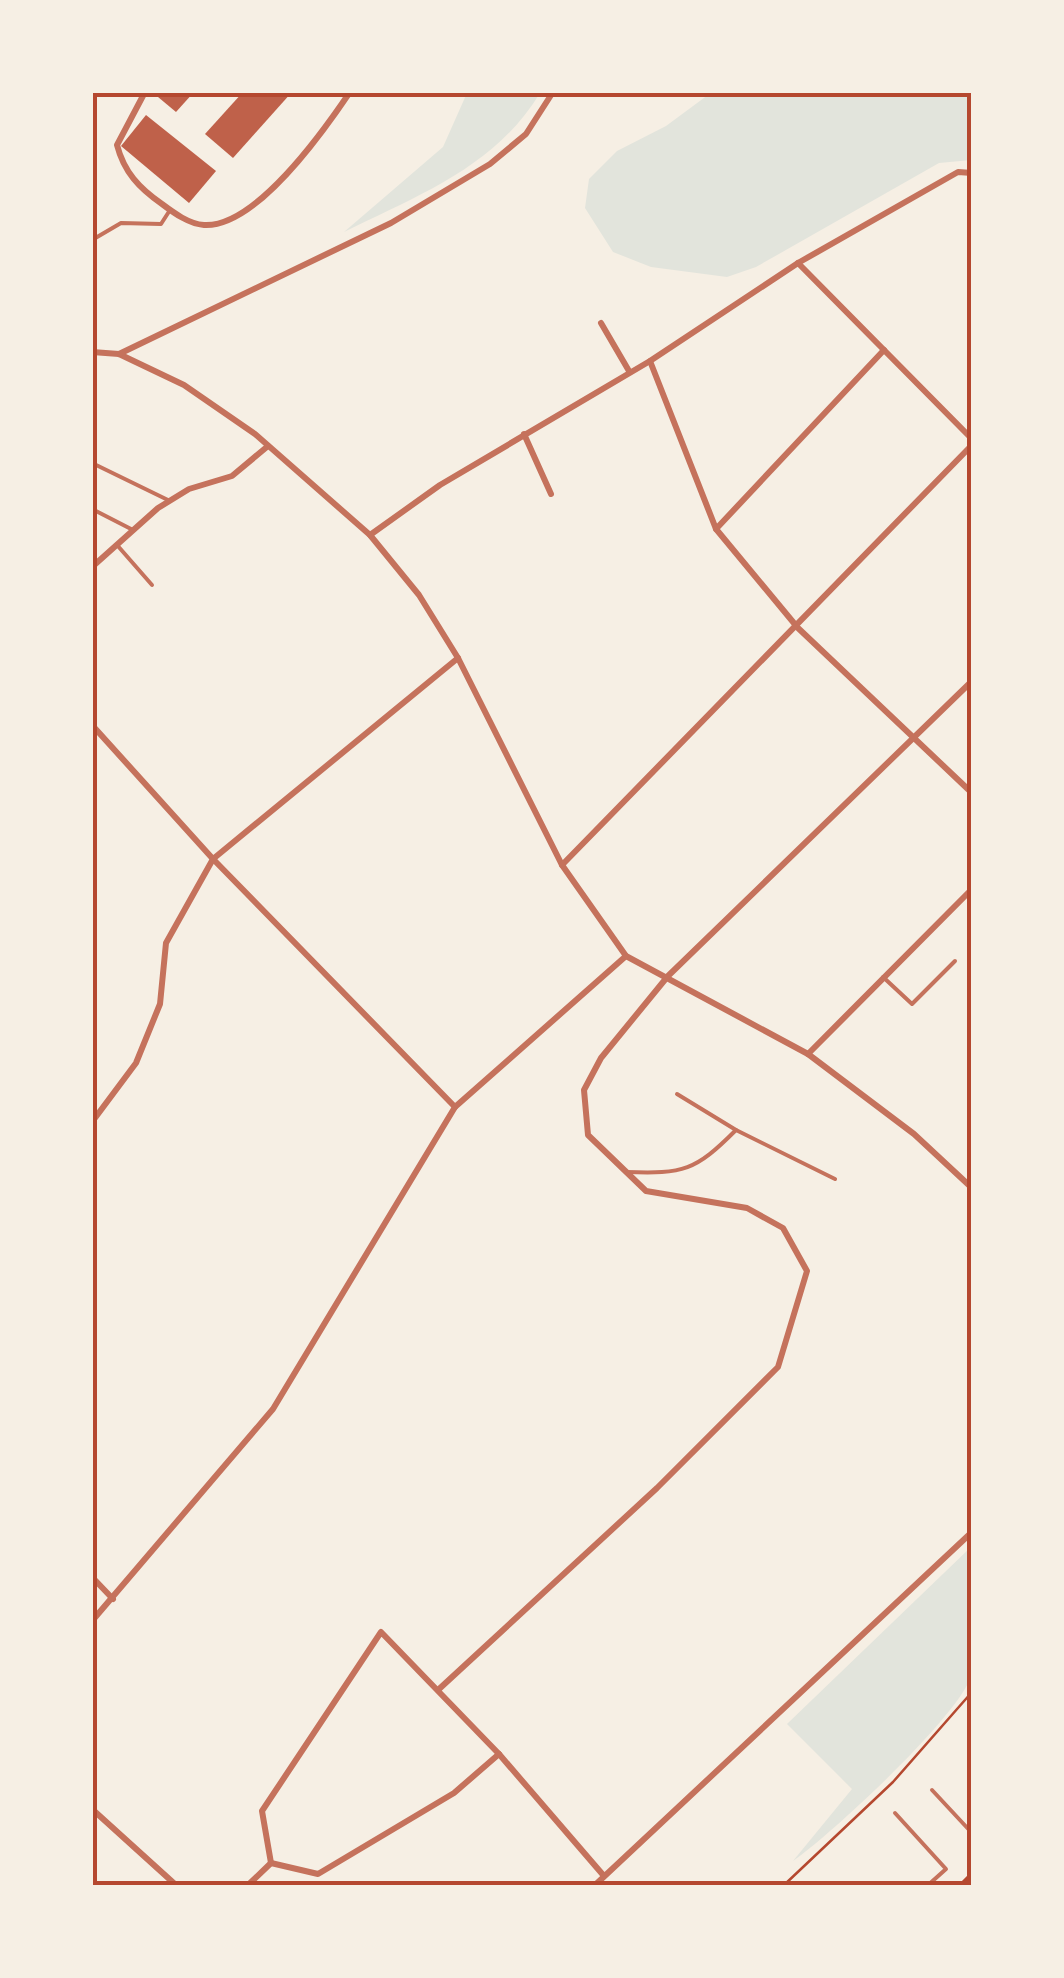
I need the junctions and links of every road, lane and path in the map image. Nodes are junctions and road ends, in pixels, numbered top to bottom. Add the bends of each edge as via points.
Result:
1 (145, 92) edge
2 (350, 92) edge
3 (552, 92) edge
4 (972, 173) edge
5 (170, 210) junction
6 (92, 240) edge
7 (798, 263) junction
8 (600, 323) dead end
9 (884, 350) junction
10 (92, 352) edge
11 (119, 354) junction
12 (650, 362) junction
13 (629, 371) junction
14 (524, 434) junction
15 (972, 442) edge
16 (268, 446) junction
17 (92, 463) edge
18 (551, 494) dead end
19 (170, 501) junction
20 (92, 509) edge
21 (716, 529) junction
22 (133, 530) junction
23 (370, 535) junction
24 (117, 545) junction
25 (92, 567) edge
26 (152, 585) dead end
27 (798, 628) junction
28 (458, 658) junction
29 (972, 681) edge
30 (92, 725) edge
31 (916, 736) junction
32 (972, 793) edge
33 (213, 859) junction
34 (562, 865) junction
35 (972, 889) edge
36 (626, 956) junction
37 (955, 960) dead end
38 (668, 976) junction
39 (884, 977) junction
40 (808, 1054) junction
41 (678, 1094) dead end
42 (455, 1108) junction
43 (92, 1122) edge
44 (736, 1130) junction
45 (626, 1172) junction
46 (835, 1180) dead end
47 (972, 1188) edge
48 (972, 1532) edge
49 (92, 1577) edge
50 (114, 1598) junction
51 (92, 1621) edge
52 (438, 1690) junction
53 (972, 1692) edge
54 (499, 1754) junction
55 (932, 1790) dead end
56 (92, 1809) edge
57 (895, 1813) dead end
58 (972, 1833) edge
59 (271, 1863) junction
60 (604, 1876) junction
61 (936, 1878) junction
62 (972, 1878) edge
63 (178, 1886) edge
64 (246, 1886) edge
65 (594, 1886) edge
66 (784, 1886) edge
67 (927, 1886) edge
68 (944, 1886) edge
69 (964, 1886) edge

1 - 5 street via 116,144 124,171
2 - 5 street via 253,209 203,225
3 - 11 street via 526,134 490,164 391,223
4 - 7 street via 958,172
5 - 6 lane via 161,224 121,224
7 - 9 street
7 - 12 street
8 - 13 street
9 - 15 street
9 - 21 street
10 - 11 street
11 - 16 street via 184,384
12 - 13 street
12 - 21 street
13 - 14 street
14 - 18 street
14 - 23 street
15 - 27 street
16 - 19 street via 232,476
16 - 23 street
17 - 19 lane
19 - 22 street
20 - 22 lane
21 - 27 street
22 - 24 street
23 - 28 street
24 - 25 street
24 - 26 lane
27 - 31 street
27 - 34 street
28 - 33 street
28 - 34 street
29 - 31 street
30 - 33 street
31 - 32 street
31 - 38 street
33 - 42 street
33 - 43 street via 166,943 160,1004 136,1064
34 - 36 street
35 - 39 street
36 - 38 street
36 - 42 street
37 - 39 lane via 912,1004
38 - 40 street
38 - 45 street via 601,1058 584,1090 588,1134
39 - 40 street
40 - 47 street via 914,1134
41 - 44 lane
42 - 50 street via 273,1410
44 - 45 lane via 702,1164 677,1174
44 - 46 lane
45 - 52 street via 646,1191 747,1208 783,1228 807,1271 778,1367
48 - 60 street
49 - 50 street
50 - 51 street
52 - 54 street
52 - 59 street via 381,1632 262,1811
53 - 66 path via 893,1782
54 - 59 street via 454,1793 318,1874
54 - 60 street
55 - 58 lane
56 - 63 street
57 - 61 lane via 946,1869
59 - 64 street
60 - 65 street
61 - 67 lane
61 - 68 lane
62 - 69 main road

